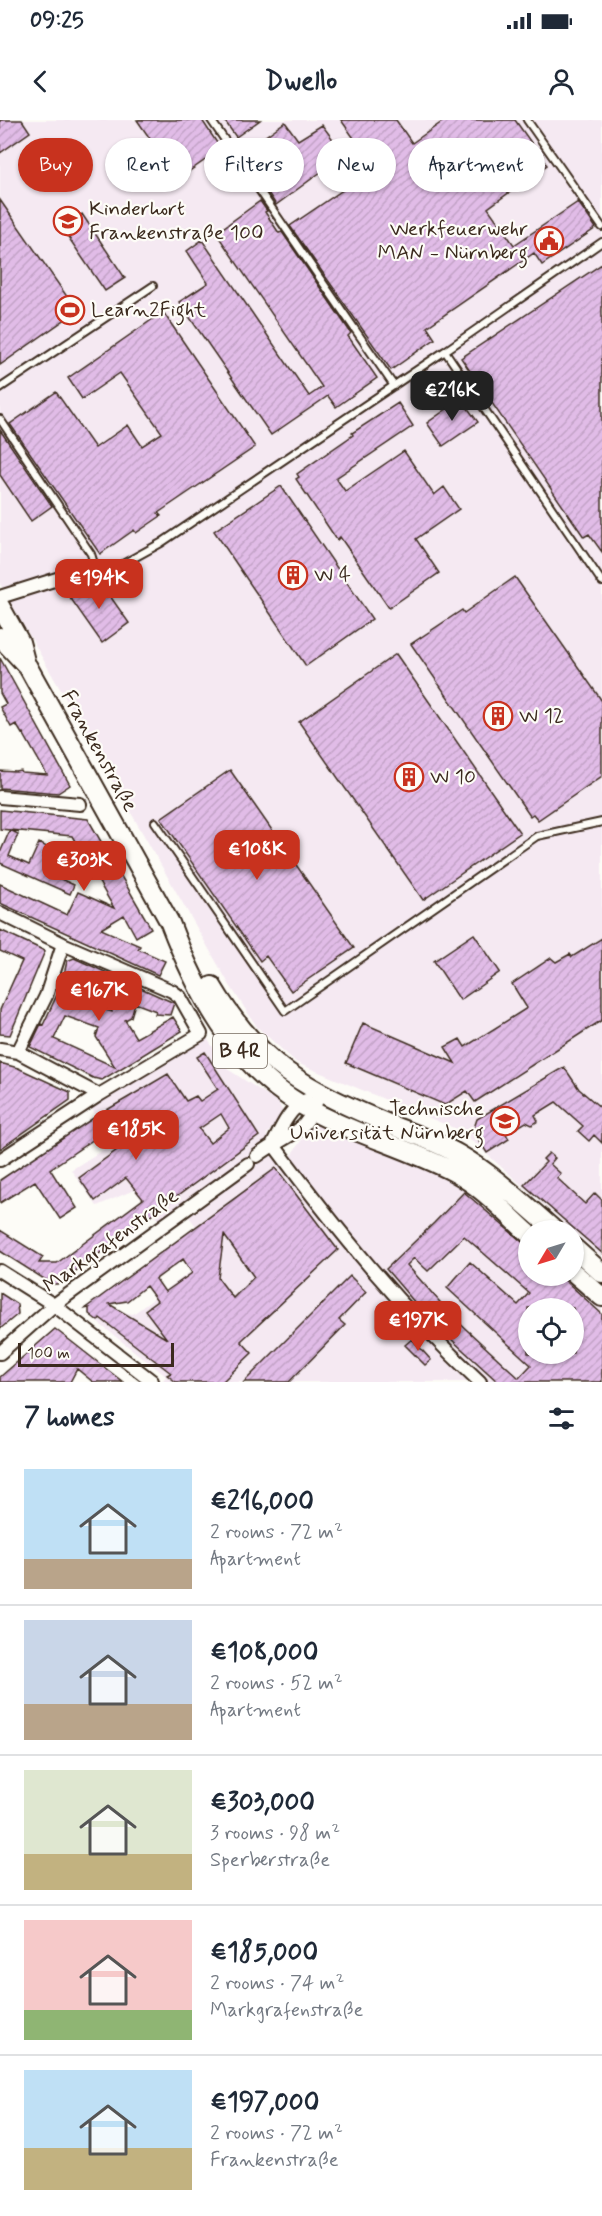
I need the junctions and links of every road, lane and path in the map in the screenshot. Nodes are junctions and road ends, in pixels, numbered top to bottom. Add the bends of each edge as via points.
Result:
1 (211, 120) edge
2 (527, 120) edge
3 (602, 227) edge
4 (602, 242) edge
5 (153, 286) dead end
6 (445, 351) junction
7 (394, 386) junction
8 (0, 388) edge
9 (0, 419) edge
10 (95, 567) junction
11 (602, 582) edge
12 (0, 597) edge
13 (0, 606) edge
14 (0, 637) edge
15 (25, 663) junction
16 (0, 797) edge
17 (80, 804) dead end
18 (155, 822) dead end
19 (602, 822) edge
20 (0, 913) edge
21 (170, 923) junction
22 (63, 944) junction
23 (0, 1049) edge
24 (18, 1052) junction
25 (319, 1093) junction
26 (99, 1095) junction
27 (307, 1108) junction
28 (273, 1144) junction
29 (0, 1160) edge
30 (542, 1220) edge
31 (518, 1224) edge
32 (584, 1257) edge
33 (0, 1271) edge
34 (602, 1273) edge
35 (584, 1281) edge
36 (602, 1297) edge
37 (54, 1305) junction
38 (0, 1353) edge
39 (153, 1382) edge
40 (480, 1382) edge

1 - 7 lane
2 - 3 lane
4 - 6 lane
5 - 8 lane
6 - 7 lane
6 - 11 lane
7 - 10 lane via 161,543 112,570
9 - 10 lane via 91,554
10 - 12 street
13 - 15 main road, Frankenstraße / B 4R via 20,642
14 - 15 main road, Frankenstraße / B 4R
15 - 21 main road, Frankenstraße / B 4R
16 - 17 street
18 - 19 lane via 285,1011 537,836
20 - 22 street
21 - 25 main road, Frankenstraße / B 4R via 248,1038 279,1068
21 - 27 main road, Frankenstraße / B 4R via 182,953 228,1035 260,1072
22 - 24 street via 46,996
22 - 26 street via 172,991 180,997 201,1034
23 - 24 street
24 - 26 street
25 - 27 street, Markgrafenstraße
25 - 30 main road, B 4R via 456,1153 493,1177
26 - 29 street
27 - 28 street, Markgrafenstraße via 287,1119
27 - 28 street, Markgrafenstraße via 297,1132
27 - 31 main road, B 4R via 455,1173
28 - 37 street, Markgrafenstraße
28 - 40 street via 377,1277
32 - 34 main road
33 - 37 street
35 - 36 main road
37 - 38 street, Markgrafenstraße
37 - 39 street

